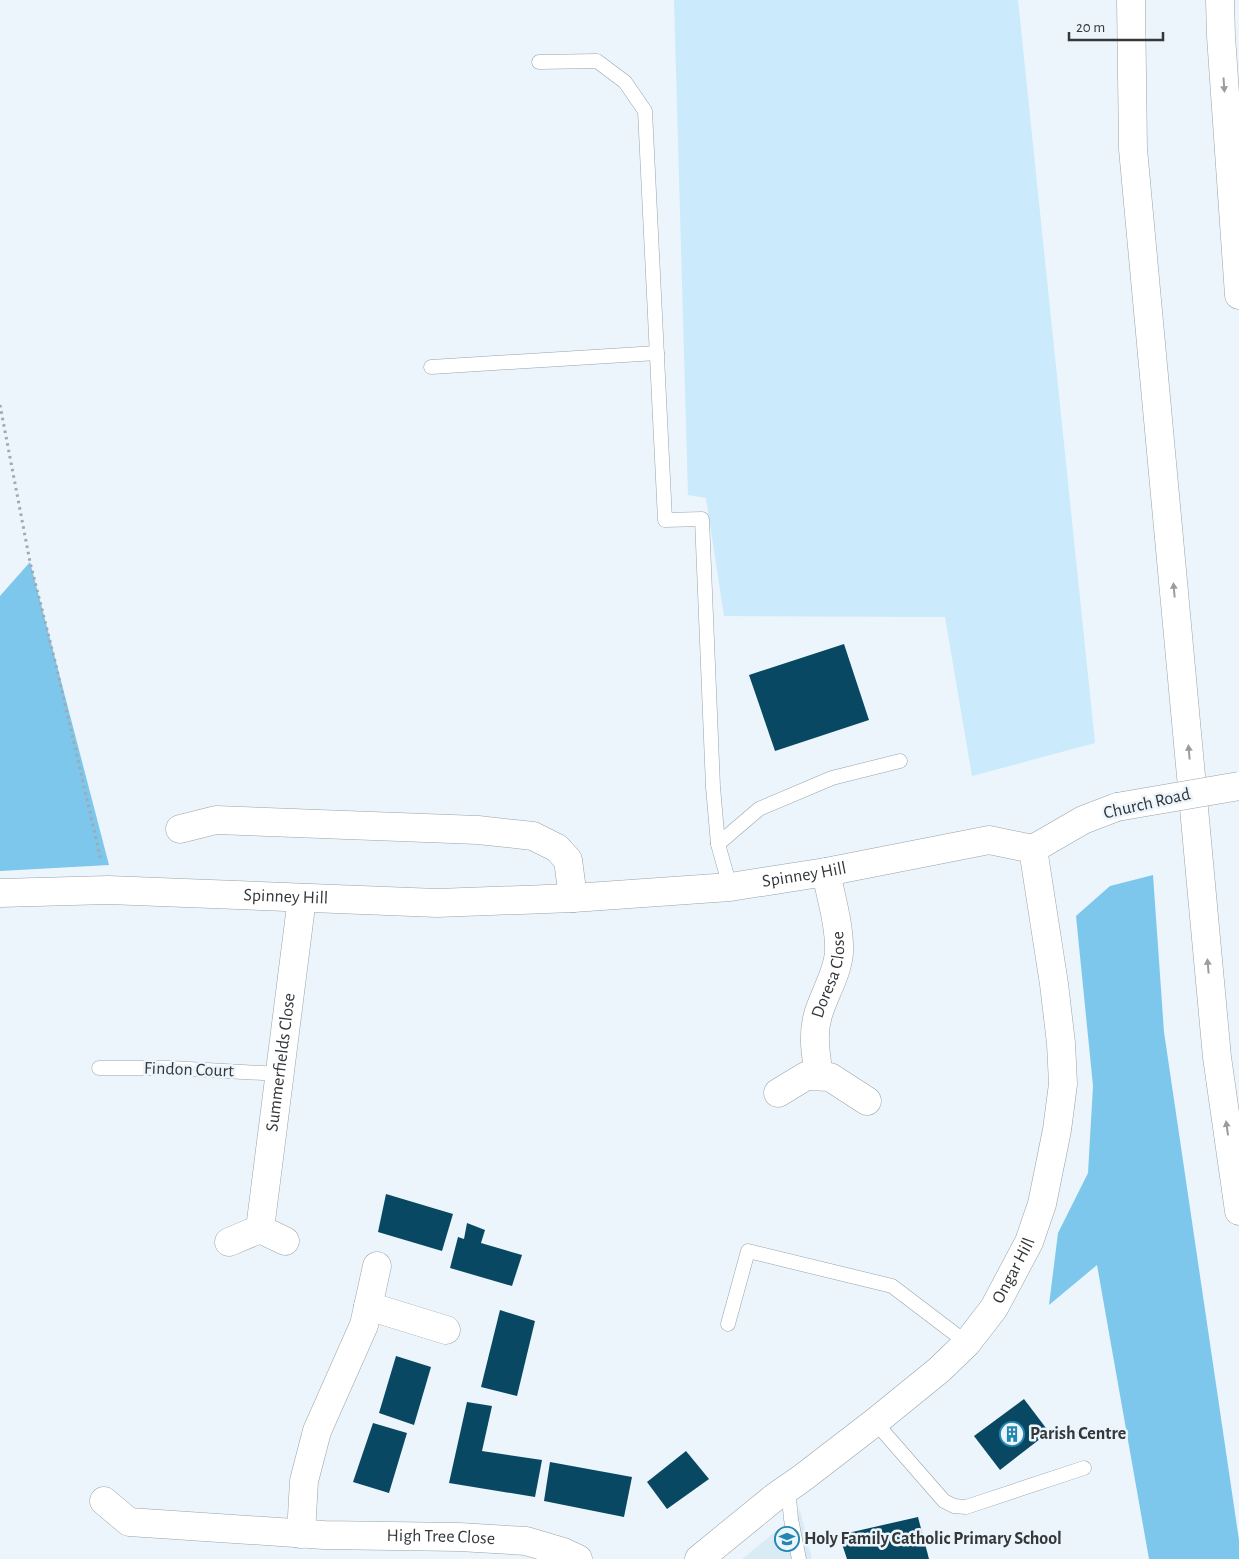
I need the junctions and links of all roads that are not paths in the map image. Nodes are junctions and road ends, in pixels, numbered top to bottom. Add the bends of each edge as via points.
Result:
1 (1131, 0) edge
2 (1220, 0) edge
3 (539, 62) dead end
4 (1239, 295) edge
5 (657, 353) junction
6 (431, 367) dead end
7 (900, 761) dead end
8 (1239, 786) edge
9 (180, 829) dead end
10 (718, 844) junction
11 (1033, 849) junction
12 (826, 872) junction
13 (730, 887) junction
14 (0, 893) edge
15 (302, 898) junction
16 (573, 898) junction
17 (99, 1068) dead end
18 (280, 1074) junction
19 (819, 1076) junction
20 (778, 1093) dead end
21 (868, 1101) dead end
22 (1239, 1211) edge
23 (260, 1229) junction
24 (284, 1241) dead end
25 (228, 1242) dead end
26 (377, 1266) dead end
27 (368, 1306) junction
28 (728, 1324) dead end
29 (446, 1330) dead end
30 (967, 1343) junction
31 (875, 1422) junction
32 (1084, 1468) dead end
33 (788, 1487) junction
34 (104, 1500) dead end
35 (301, 1534) junction
36 (578, 1559) edge
37 (699, 1559) edge
38 (798, 1559) edge

22 -> 1 main road via 1217,1057 1133,149
2 -> 4 main road
3 - 5 lane via 597,61 625,82 645,111
5 - 6 lane
5 - 10 lane via 665,520 702,519
7 - 10 lane via 832,778 759,809
8 - 11 main road, Church Road, bridge via 1117,807 1083,820
9 - 16 main road via 216,820 478,830 533,836 556,848 568,860
10 - 13 lane
11 - 12 main road, Spinney Hill via 989,840
11 - 30 main road, Ongar Hill via 1061,1042 1063,1084 1058,1130 1042,1204 1029,1242 994,1308
12 - 13 main road, Spinney Hill
12 - 19 main road, Doresa Close via 839,953 816,1022 814,1038
13 - 16 main road, Spinney Hill
14 - 15 main road, Spinney Hill via 108,890
15 - 16 main road, Spinney Hill via 437,903
15 - 18 main road, Summerfields Close
17 - 18 lane, Findon Court
18 - 23 main road, Summerfields Close
19 - 20 main road via 806,1076
19 - 21 main road via 830,1077
23 - 24 main road
23 - 25 main road
26 - 27 main road
27 - 29 main road
27 - 35 main road via 364,1324 317,1431 304,1480
28 - 30 lane via 748,1252 892,1286
30 - 31 main road, Ongar Hill
31 - 32 lane via 944,1501 954,1506 966,1507
31 - 33 main road, Ongar Hill
33 - 37 main road, Ongar Hill
33 - 38 lane
34 - 35 main road, High Tree Close via 129,1522
35 - 36 main road, High Tree Close via 459,1537 526,1542

